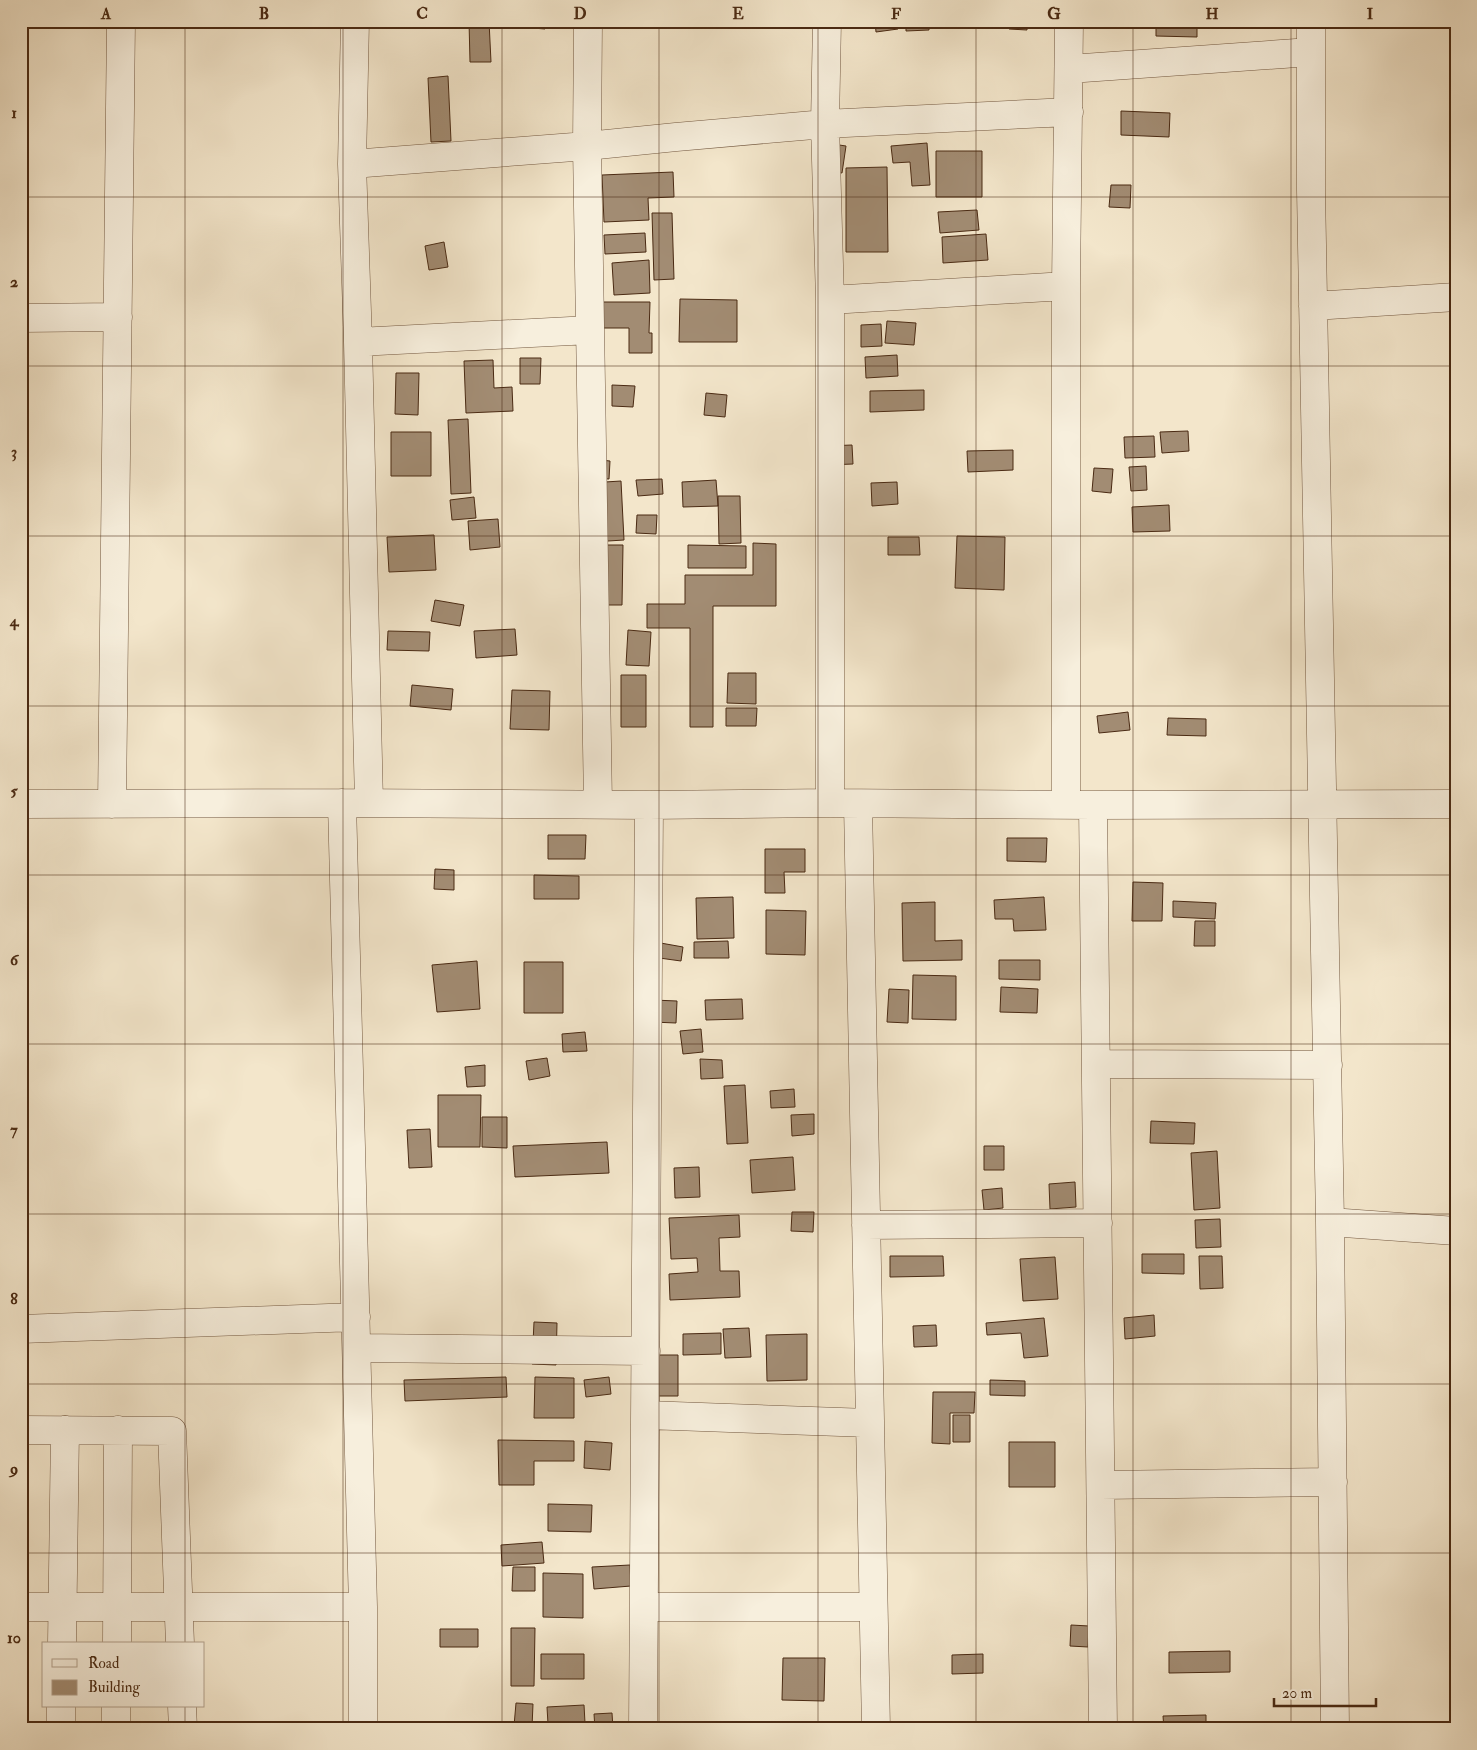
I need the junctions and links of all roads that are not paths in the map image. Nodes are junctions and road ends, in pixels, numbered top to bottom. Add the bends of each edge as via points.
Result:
1 (121, 21) edge
2 (355, 21) edge
3 (588, 21) edge
4 (827, 21) edge
5 (1069, 21) edge
6 (1311, 21) edge
7 (1311, 52) junction
8 (1069, 69) junction
9 (1069, 112) junction
10 (825, 124) junction
11 (587, 146) junction
12 (352, 164) junction
13 (1066, 286) junction
14 (1456, 297) edge
15 (830, 300) junction
16 (1313, 306) junction
17 (21, 318) edge
18 (118, 318) junction
19 (590, 330) junction
20 (358, 342) junction
21 (342, 803) junction
22 (369, 803) junction
23 (21, 804) edge
24 (112, 804) junction
25 (598, 804) junction
26 (830, 804) junction
27 (858, 804) junction
28 (1080, 804) junction
29 (1323, 804) junction
30 (1456, 804) edge
31 (649, 805) junction
32 (1096, 1064) junction
33 (1328, 1066) junction
34 (1330, 1222) junction
35 (1098, 1224) junction
36 (866, 1225) junction
37 (1456, 1231) edge
38 (356, 1317) junction
39 (21, 1329) edge
40 (357, 1348) junction
41 (646, 1351) junction
42 (646, 1415) junction
43 (870, 1423) junction
44 (21, 1430) edge
45 (65, 1430) junction
46 (118, 1430) junction
47 (1333, 1482) junction
48 (1101, 1485) junction
49 (21, 1607) edge
50 (62, 1607) junction
51 (117, 1607) junction
52 (178, 1607) junction
53 (364, 1607) junction
54 (644, 1607) junction
55 (873, 1607) junction
56 (62, 1642) edge
57 (117, 1642) edge
58 (180, 1642) edge
59 (61, 1708) edge
60 (116, 1708) edge
61 (182, 1708) edge
62 (61, 1729) edge
63 (116, 1729) edge
64 (183, 1729) edge
65 (363, 1729) edge
66 (643, 1729) edge
67 (876, 1729) edge
68 (1103, 1729) edge
69 (1335, 1729) edge

1 - 18 street
2 - 12 street
3 - 11 street
4 - 10 street
5 - 8 street
6 - 7 street
7 - 8 street
7 - 16 street
8 - 9 street
9 - 10 street
9 - 13 street
10 - 11 street
10 - 15 street
11 - 12 street
11 - 19 street
12 - 20 street
13 - 15 street
13 - 28 street
14 - 16 street
15 - 26 street
16 - 29 street
17 - 18 street
18 - 24 street
19 - 20 street
19 - 25 street
20 - 22 street
21 - 22 street
21 - 24 street
21 - 38 street
22 - 25 street
23 - 24 street
25 - 31 street
26 - 27 street
26 - 31 street
27 - 28 street
27 - 36 street
28 - 29 street
28 - 32 street
29 - 30 street
29 - 33 street
31 - 41 street
32 - 33 street
32 - 35 street
33 - 34 street
34 - 37 street
34 - 47 street
35 - 36 street
35 - 48 street
36 - 43 street
38 - 39 street
38 - 40 street
40 - 41 street
40 - 53 street
41 - 42 street
42 - 43 street
42 - 54 street
43 - 55 street
44 - 45 street
45 - 46 street
45 - 50 street
46 - 51 street
46 - 52 street via 172,1430
47 - 48 street
47 - 69 street
48 - 68 street
49 - 50 street
50 - 51 street
50 - 56 street
51 - 52 street
51 - 57 street
52 - 53 street
52 - 58 street
53 - 65 street
54 - 55 street
54 - 66 street
55 - 67 street
59 - 62 street
60 - 63 street
61 - 64 street

